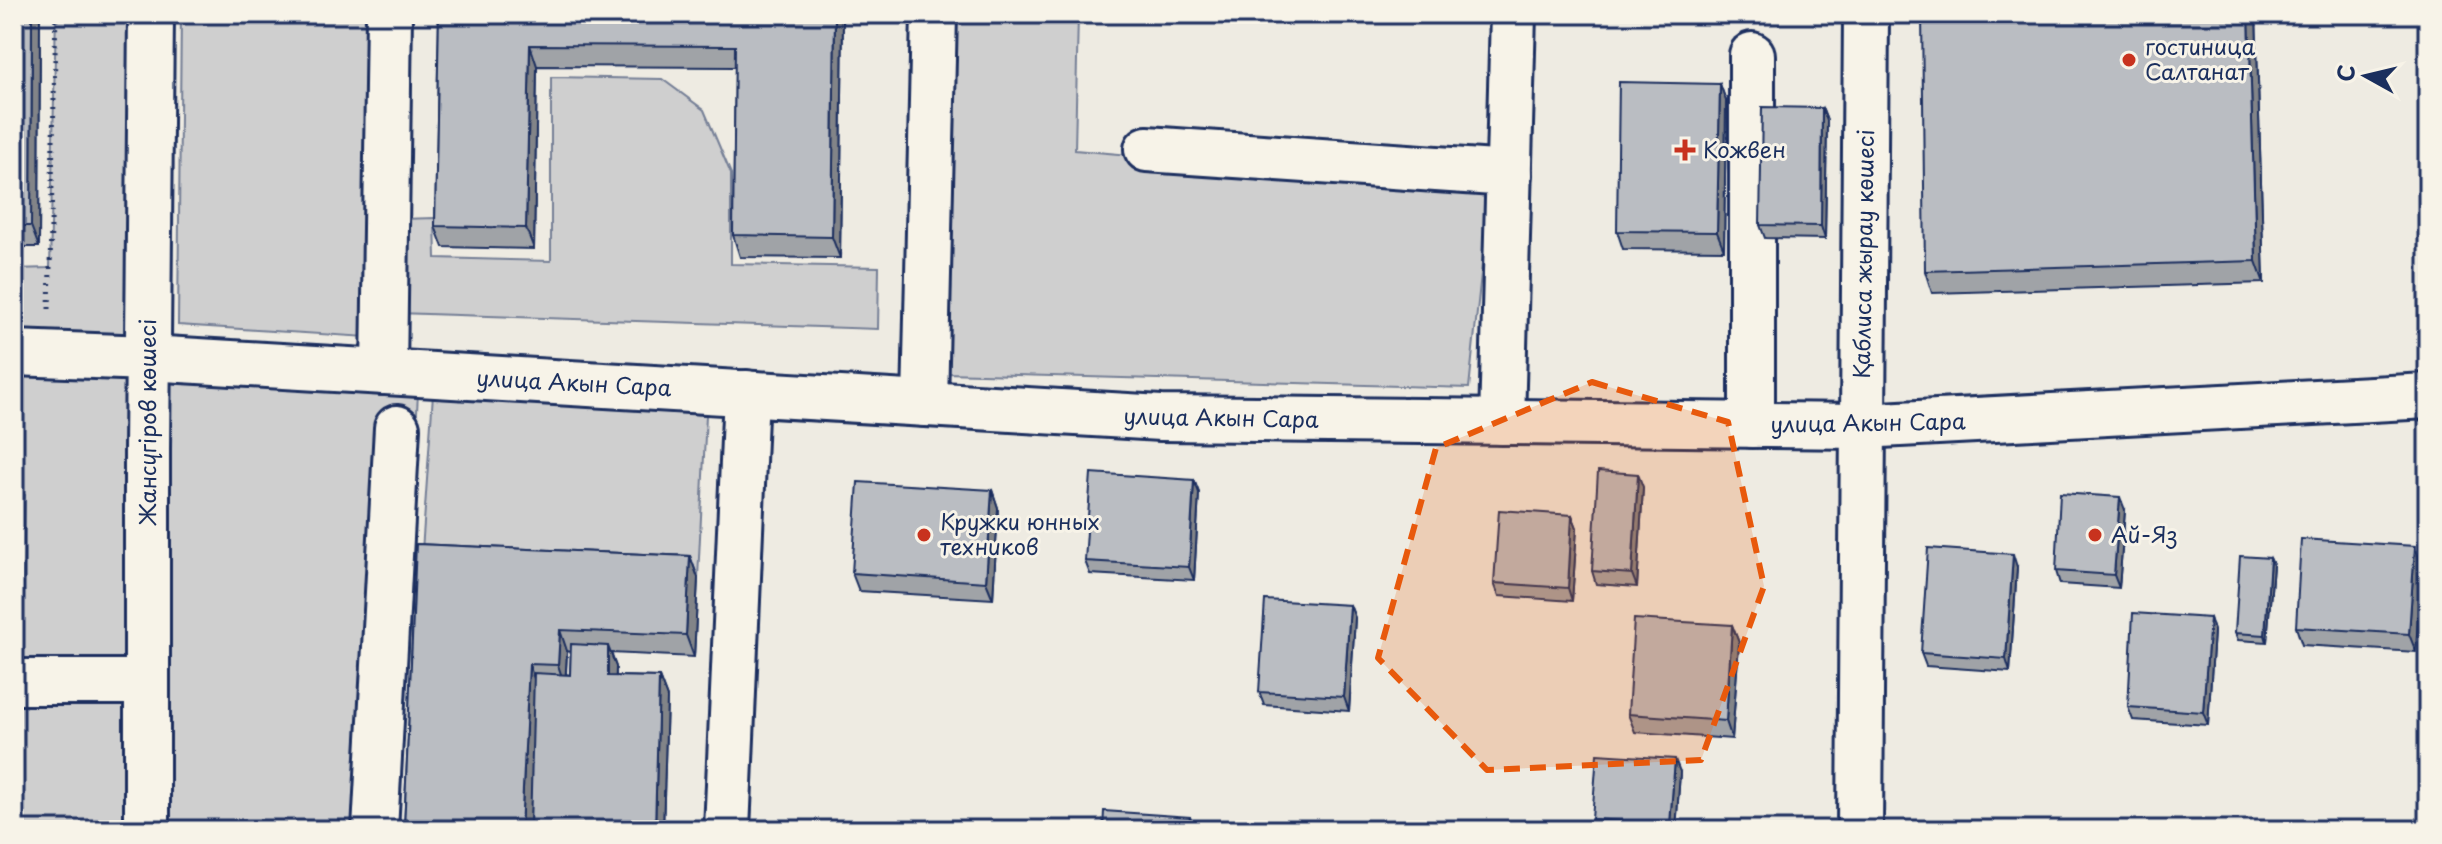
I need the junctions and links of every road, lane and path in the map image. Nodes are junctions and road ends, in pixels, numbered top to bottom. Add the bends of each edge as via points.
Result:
1 (56, 14) edge
2 (151, 14) edge
3 (389, 14) edge
4 (934, 14) edge
5 (1513, 14) edge
6 (1866, 14) edge
7 (1752, 55) dead end
8 (1147, 149) dead end
9 (1509, 174) junction
10 (31, 353) edge
11 (148, 358) junction
12 (384, 372) junction
13 (746, 393) junction
14 (2428, 396) edge
15 (925, 404) junction
16 (1502, 422) junction
17 (1752, 425) junction
18 (1862, 426) junction
19 (397, 428) dead end
20 (14, 682) edge
21 (147, 682) junction
22 (147, 830) edge
23 (375, 830) edge
24 (727, 830) edge
25 (1860, 830) edge

1 - 10 path
2 - 11 street, Жансүгіров көшесі
3 - 12 street
4 - 15 street
5 - 9 street
6 - 18 street, Қаблиса жырау көшесі
7 - 17 street
8 - 9 street
9 - 16 street
10 - 11 street, улица Акын Сара
11 - 12 street, улица Акын Сара
11 - 21 street, Жансүгіров көшесі
12 - 13 street, улица Акын Сара
13 - 15 street, улица Акын Сара
13 - 24 street
14 - 18 street, улица Акын Сара
15 - 16 street, улица Акын Сара via 1161,418
16 - 17 street, улица Акын Сара
17 - 18 street, улица Акын Сара
18 - 25 street, Қаблиса жырау көшесі
19 - 23 street
20 - 21 street
21 - 22 street, Жансүгіров көшесі

